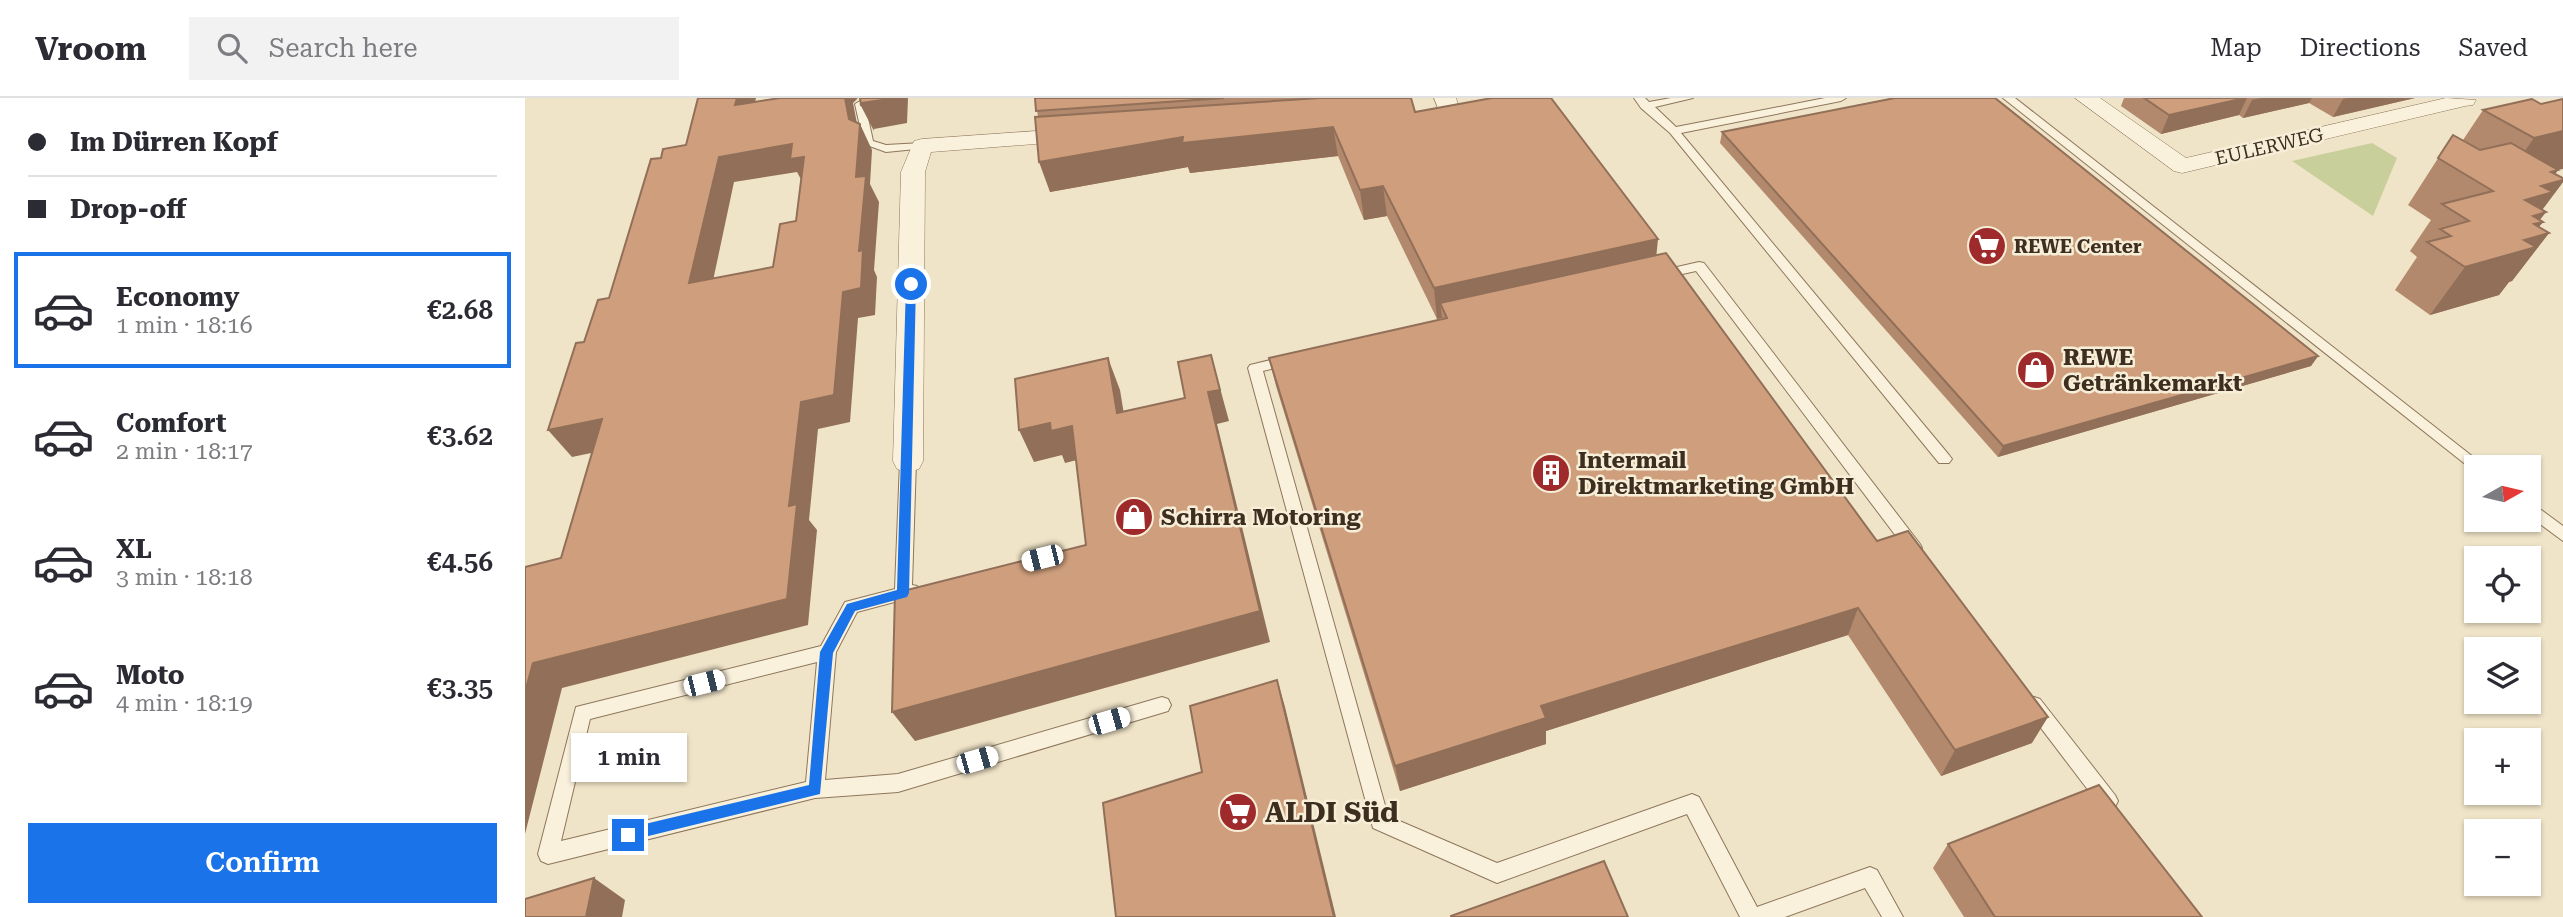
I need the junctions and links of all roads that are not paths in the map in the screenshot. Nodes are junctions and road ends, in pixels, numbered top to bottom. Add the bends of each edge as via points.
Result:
1 (1688, 98) edge
2 (1841, 98) edge
3 (2008, 98) edge
4 (2086, 98) edge
5 (2460, 98) edge
6 (1642, 102) edge
7 (1447, 103) edge
8 (860, 104) edge
9 (1470, 104) edge
10 (1426, 112) edge
11 (1674, 131) junction
12 (1102, 134) edge
13 (922, 146) junction
14 (1645, 279) edge
15 (1309, 356) edge
16 (2464, 455) edge
17 (1944, 459) dead end
18 (908, 461) joint
19 (2541, 517) edge
20 (2563, 534) edge
21 (1927, 564) edge
22 (928, 587) edge
23 (903, 593) junction
24 (827, 652) junction
25 (2028, 696) edge
26 (1162, 705) dead end
27 (815, 789) junction
28 (2120, 818) edge
29 (1754, 917) edge
30 (1893, 917) edge

1 - 6 lane
2 - 11 lane
3 - 16 lane
4 - 5 street, EULERWEG via 2182,166 2465,100
6 - 11 lane
7 - 9 street
7 - 10 street
8 - 13 lane via 868,142 878,148
11 - 17 lane
12 - 13 street
13 - 18 street via 913,172
14 - 21 lane via 1699,267
15 - 29 lane via 1255,368 1380,822 1497,873 1692,803
18 - 23 lane
19 - 20 lane
22 - 23 lane
23 - 24 lane via 851,607
24 - 27 lane
24 - 27 lane via 582,713 548,854
25 - 28 lane
26 - 27 lane via 898,783
29 - 30 lane via 1870,877

